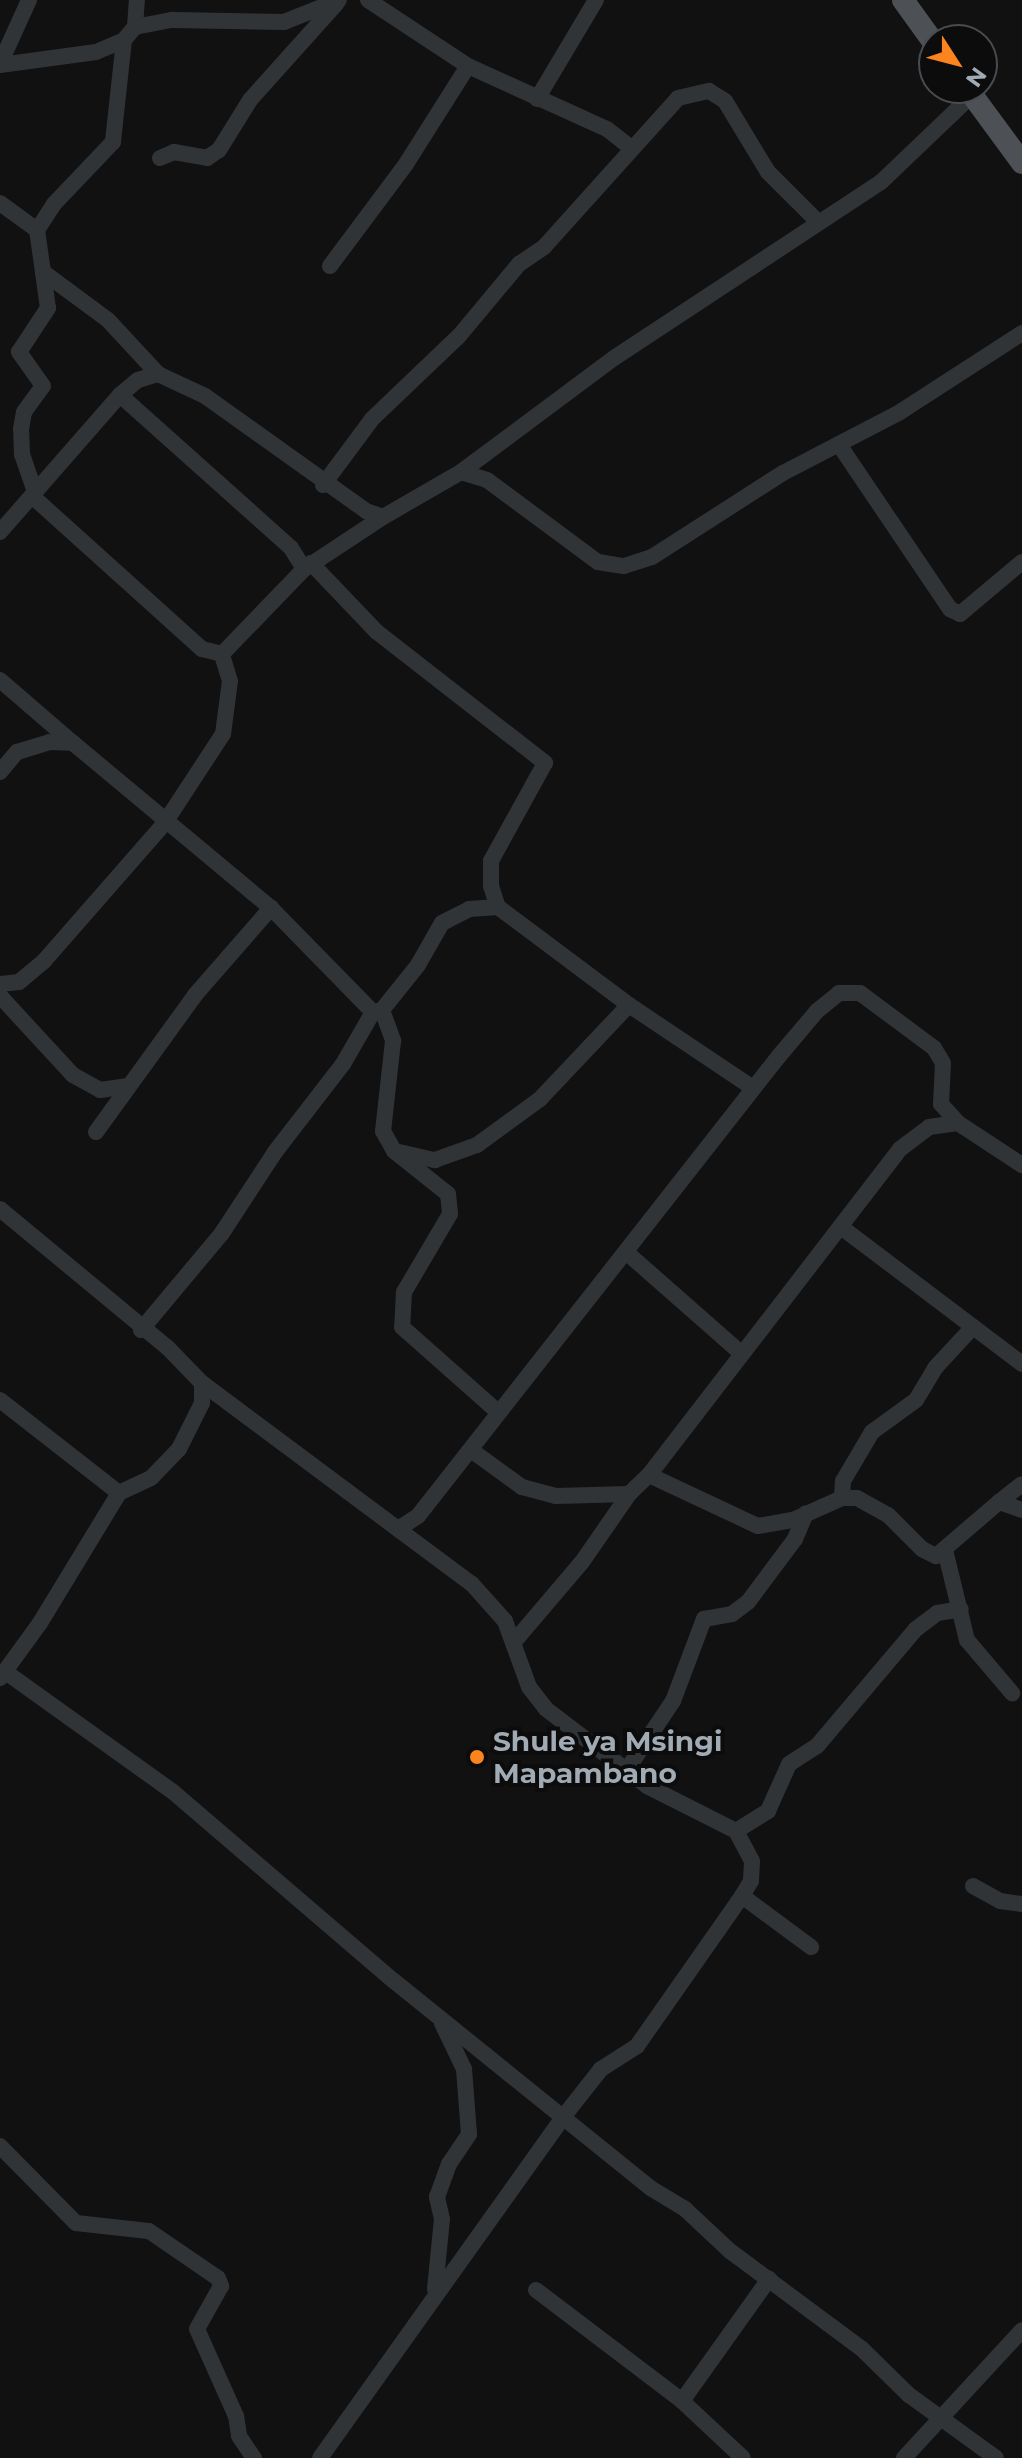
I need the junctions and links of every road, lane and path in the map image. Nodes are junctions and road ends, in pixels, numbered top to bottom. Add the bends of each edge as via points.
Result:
1 (29, 0) edge
2 (137, 0) edge
3 (339, 0) edge
4 (368, 0) edge
5 (596, 0) edge
6 (903, 0) edge
7 (920, 24) edge
8 (129, 34) junction
9 (0, 64) edge
10 (468, 66) junction
11 (537, 99) junction
12 (957, 104) edge
13 (978, 104) edge
14 (631, 148) junction
15 (160, 158) dead end
16 (1022, 163) edge
17 (0, 203) edge
18 (818, 222) junction
19 (37, 230) junction
20 (330, 266) dead end
21 (43, 272) junction
22 (1022, 333) edge
23 (158, 374) junction
24 (120, 395) junction
25 (840, 446) junction
26 (461, 472) junction
27 (323, 485) junction
28 (33, 494) junction
29 (383, 517) junction
30 (0, 532) edge
31 (1022, 562) edge
32 (308, 566) junction
33 (222, 654) junction
34 (0, 680) edge
35 (73, 743) junction
36 (0, 772) edge
37 (164, 824) junction
38 (498, 907) junction
39 (271, 908) junction
40 (2, 990) edge
41 (629, 1005) junction
42 (377, 1011) junction
43 (127, 1086) junction
44 (753, 1088) junction
45 (958, 1123) junction
46 (96, 1132) dead end
47 (394, 1151) junction
48 (1022, 1165) edge
49 (0, 1209) edge
50 (841, 1227) junction
51 (626, 1252) junction
52 (973, 1327) junction
53 (141, 1330) junction
54 (742, 1354) junction
55 (1022, 1364) edge
56 (202, 1383) junction
57 (0, 1400) edge
58 (497, 1411) junction
59 (471, 1450) junction
60 (649, 1475) junction
61 (1022, 1484) edge
62 (119, 1493) junction
63 (629, 1494) junction
64 (842, 1498) junction
65 (999, 1502) junction
66 (1022, 1510) edge
67 (806, 1513) junction
68 (398, 1529) junction
69 (945, 1550) junction
70 (961, 1609) junction
71 (513, 1643) junction
72 (3, 1675) edge
73 (1012, 1693) dead end
74 (628, 1768) junction
75 (736, 1831) junction
76 (973, 1886) dead end
77 (742, 1896) junction
78 (1022, 1904) edge
79 (811, 1947) dead end
80 (439, 2016) junction
81 (564, 2116) junction
82 (0, 2146) edge
83 (769, 2279) junction
84 (536, 2290) dead end
85 (433, 2299) junction
86 (1022, 2330) edge
87 (682, 2401) junction
88 (939, 2415) junction
89 (254, 2458) edge
90 (320, 2458) edge
91 (743, 2458) edge
92 (904, 2458) edge
93 (996, 2458) edge

1 - 9 street
2 - 8 street
3 - 8 street via 284,22 172,20
3 - 15 street via 250,100 219,150 207,158 174,152
4 - 10 street
5 - 11 street
6 - 7 main road
8 - 9 street via 96,52
8 - 19 street via 113,142 54,204
10 - 11 street
10 - 20 street via 406,164
11 - 14 street via 607,129
12 - 18 street via 881,182
13 - 16 main road
14 - 18 street via 678,98 709,91 725,101 768,172
14 - 27 street via 544,247 519,264 459,336 372,419
17 - 19 street
18 - 26 street via 614,358
19 - 21 street
21 - 23 street via 108,320
21 - 28 street via 48,308 19,352 43,386 24,412 21,429
22 - 25 street
23 - 24 street via 138,380
23 - 27 street via 205,396 301,463
24 - 28 street
24 - 32 street
25 - 26 street via 783,473 652,557 624,566 598,562 487,480
25 - 31 street via 950,609 960,614
26 - 29 street
27 - 29 street
28 - 30 street
28 - 33 street via 202,649
29 - 32 street
32 - 33 street
32 - 38 street via 377,632 545,763 491,861
33 - 37 street via 230,681 223,734
34 - 35 street
35 - 36 street via 49,742 17,752
35 - 37 street
37 - 39 street
37 - 40 street via 44,961
38 - 41 street
38 - 42 street via 469,909 442,923 418,965
39 - 42 street
39 - 43 street via 195,995
40 - 43 street via 73,1075 100,1090
41 - 44 street
41 - 47 street via 540,1099 477,1145 435,1160
42 - 47 street via 393,1041 381,1121
42 - 53 street via 222,1233
43 - 46 street
44 - 45 street via 817,1011 839,993 860,993 934,1048 943,1063 941,1104
44 - 51 street
45 - 48 street
45 - 50 street via 929,1127 900,1149
47 - 58 street via 448,1194 450,1214 404,1292 402,1327
49 - 53 street
50 - 52 street
50 - 54 street
51 - 54 street
51 - 58 street
52 - 55 street
52 - 64 street via 935,1368 916,1400 872,1432 843,1481
53 - 56 street via 167,1347
54 - 60 street
56 - 62 street via 202,1403 179,1449 151,1478
56 - 68 street
57 - 62 street
58 - 59 street
59 - 63 street via 533,1490 556,1496
59 - 68 street via 418,1516
60 - 63 street
60 - 67 street via 758,1526
61 - 65 street
62 - 72 street
63 - 71 street via 582,1562
64 - 67 street
64 - 69 street via 857,1498 888,1515 922,1549 936,1556
65 - 66 street
65 - 69 street
67 - 74 street via 795,1539 748,1602 732,1614 704,1619 673,1701
68 - 71 street via 472,1584 505,1621
69 - 70 street
70 - 73 street via 967,1640
70 - 75 street via 937,1613 916,1629 817,1746 789,1764 768,1811
71 - 74 street via 529,1687 546,1709 575,1736
72 - 80 street via 172,1791
74 - 75 street via 647,1786
75 - 77 street via 752,1861 751,1881
76 - 78 street via 1000,1901
77 - 79 street
77 - 81 street via 637,2046 601,2069
80 - 81 street
80 - 85 street via 464,2069 469,2134 449,2164 437,2197 442,2219
81 - 83 street
81 - 85 street
82 - 89 street via 76,2223 149,2231 218,2278 221,2286 197,2329 236,2416 239,2436
83 - 87 street
83 - 88 street
84 - 87 street
85 - 90 street
86 - 88 street
87 - 91 street
88 - 92 street
88 - 93 street

